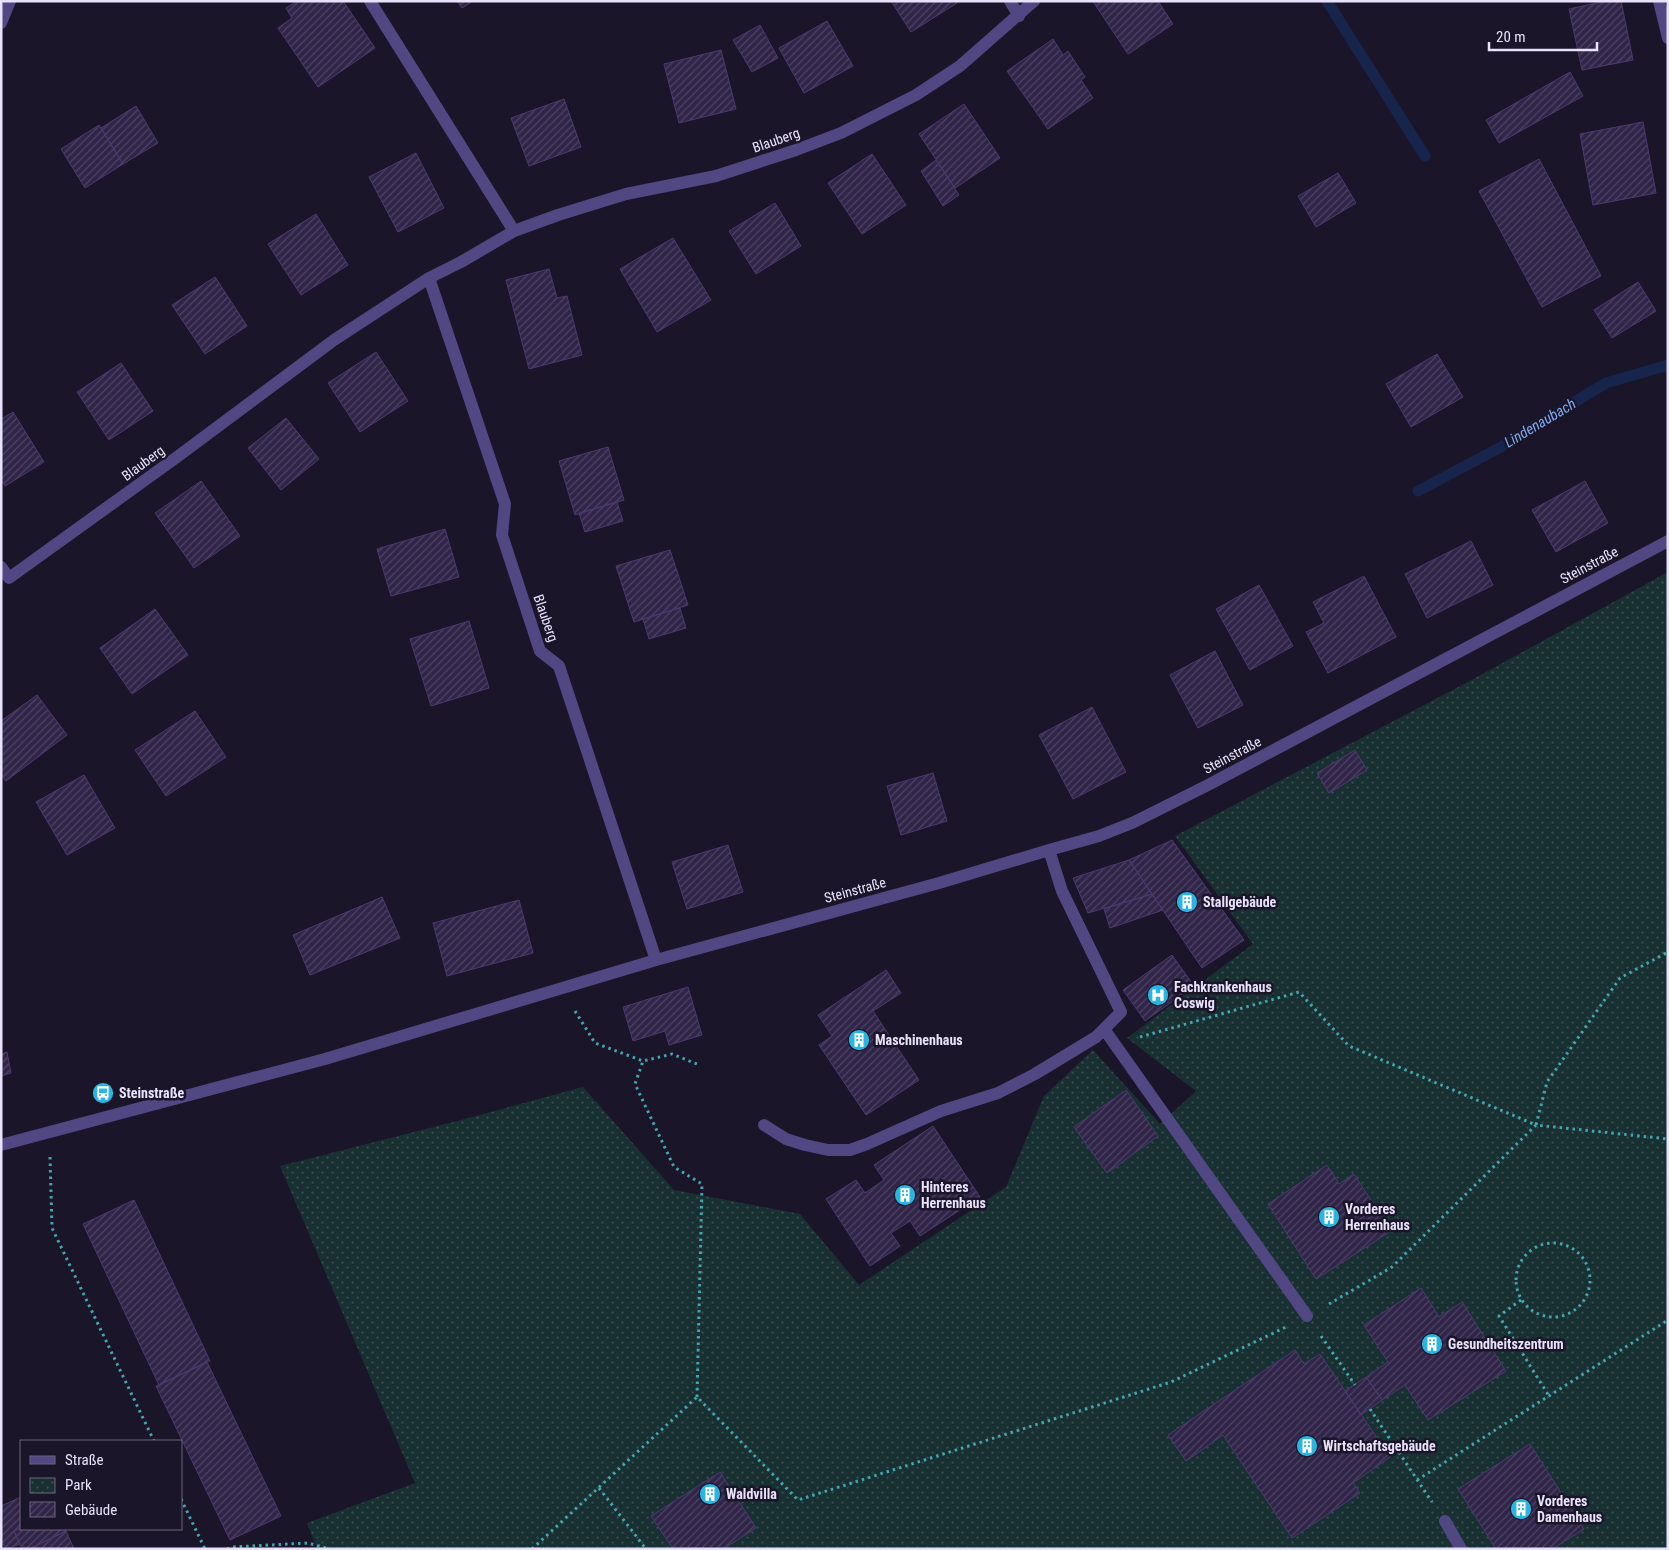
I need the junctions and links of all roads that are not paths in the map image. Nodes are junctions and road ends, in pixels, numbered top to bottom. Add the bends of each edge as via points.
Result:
1 (10, 1) edge
2 (370, 1) edge
3 (1010, 1) edge
4 (1034, 1) edge
5 (1659, 1) edge
6 (1019, 16) junction
7 (1, 23) edge
8 (1668, 38) edge
9 (514, 231) junction
10 (429, 278) junction
11 (1668, 541) edge
12 (1, 567) edge
13 (1049, 850) junction
14 (656, 960) junction
15 (1104, 1029) junction
16 (764, 1124) dead end
17 (1, 1145) edge
18 (1307, 1316) road end
19 (1445, 1521) road end
20 (1461, 1549) edge

1 - 7 street
2 - 9 street
3 - 6 street
4 - 6 street, Blauberg
5 - 8 street
6 - 9 street, Blauberg via 960,66 916,95 841,133 716,176 626,194
9 - 10 street, Blauberg
10 - 12 street, Blauberg via 334,340 9,578
10 - 14 street, Blauberg via 505,504 502,535 534,633 540,651 559,666
11 - 13 street, Steinstraße via 1132,823
13 - 14 street, Steinstraße
13 - 15 street via 1062,891 1122,1012
14 - 17 street, Steinstraße via 325,1059
15 - 16 street via 1042,1070 998,1093 940,1110 850,1150 805,1145 786,1139
15 - 18 street
19 - 20 street

